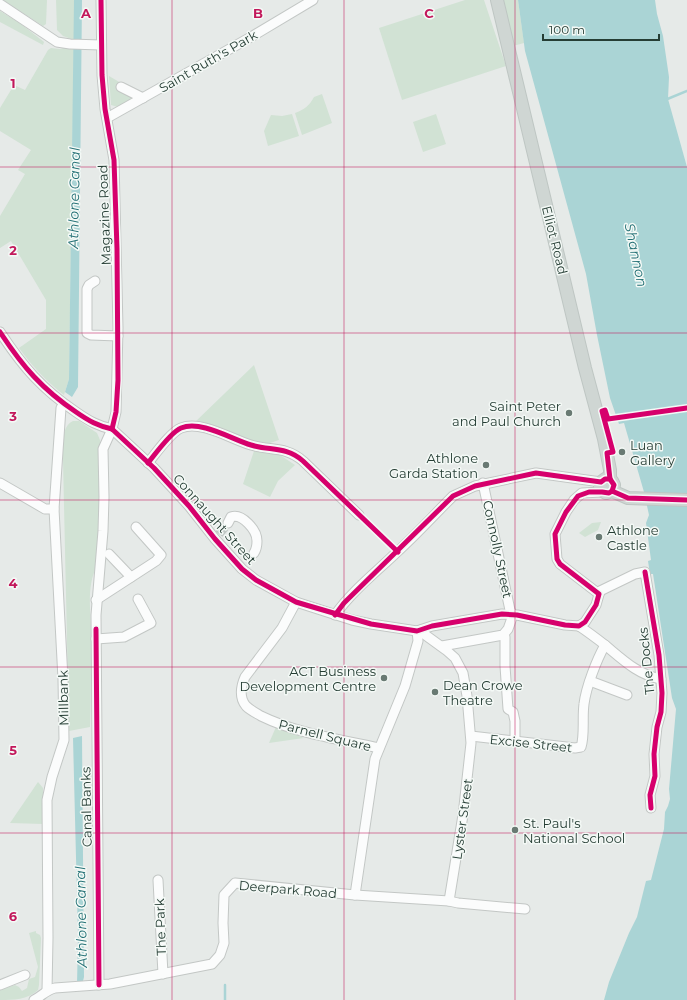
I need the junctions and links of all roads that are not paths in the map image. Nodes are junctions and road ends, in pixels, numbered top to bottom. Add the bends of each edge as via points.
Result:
1 (101, 0) edge
2 (313, 0) edge
3 (496, 0) edge
4 (0, 4) edge
5 (101, 45) junction
6 (121, 87) dead end
7 (143, 98) junction
8 (107, 118) junction
9 (95, 281) dead end
10 (0, 332) edge
11 (118, 336) junction
12 (65, 405) junction
13 (112, 429) junction
14 (148, 463) junction
15 (0, 483) edge
16 (483, 483) junction
17 (606, 486) junction
18 (687, 500) edge
19 (54, 509) junction
20 (359, 515) dead end
21 (228, 523) tunnel mouth
22 (136, 527) dead end
23 (254, 553) tunnel mouth
24 (109, 554) dead end
25 (131, 577) junction
26 (599, 594) junction
27 (138, 599) dead end
28 (96, 600) junction
29 (296, 602) junction
30 (335, 615) junction
31 (513, 615) junction
32 (579, 626) junction
33 (419, 630) junction
34 (504, 635) junction
35 (96, 639) junction
36 (605, 645) junction
37 (442, 646) junction
38 (661, 679) junction
39 (590, 682) junction
40 (627, 695) dead end
41 (470, 736) junction
42 (516, 741) junction
43 (378, 748) junction
44 (651, 808) dead end
45 (158, 880) dead end
46 (355, 895) junction
47 (449, 901) junction
48 (525, 909) dead end
49 (163, 974) junction
50 (26, 975) dead end
51 (0, 986) edge
52 (94, 986) junction
53 (46, 990) junction
54 (34, 1000) edge

1 - 5 street, Magazine Road
2 - 7 street, Saint Ruth's Park
3 - 17 main road, Elliot Road via 604,439 610,470
4 - 5 street via 57,42
5 - 8 street, Magazine Road
6 - 7 street, Saint Ruth's Park
7 - 8 street, Saint Ruth's Park
8 - 11 street, Magazine Road via 114,160
9 - 11 street via 87,289 88,333
10 - 12 street via 29,372
11 - 13 street, Magazine Road via 116,412
12 - 13 street via 99,427
12 - 19 street, Millbank via 61,408
13 - 14 street, Connaught Street
13 - 28 street, Canal Banks via 104,448 103,531
14 - 20 street via 177,430 188,426 205,428 252,445 294,454
14 - 29 street, Connaught Street via 256,580
15 - 19 street via 45,509
16 - 17 street via 540,473
16 - 30 street via 453,496 344,603
16 - 31 street, Connolly Street
17 - 18 main road via 628,498
17 - 26 street via 578,496 555,534 560,564
19 - 53 street, Millbank via 64,740 47,800
21 - 23 street via 231,517 236,516 241,517 250,526 257,540
22 - 25 street via 161,555
24 - 25 street
25 - 28 street
26 - 32 street via 596,605 585,622
26 - 38 street, The Docks via 600,591 627,578 645,572
27 - 35 street via 151,623 124,637
28 - 35 street, Canal Banks
29 - 30 street, Connaught Street
29 - 43 street, Parnell Square via 282,628 245,677 242,684 242,699 245,706 272,721 300,731
30 - 33 street, Connaught Street via 371,624
31 - 32 street
31 - 33 street via 502,614
31 - 34 street
32 - 36 street
33 - 37 street, Lyster Street
33 - 43 street, Parnell Square via 413,659 396,709
34 - 37 street
34 - 42 street via 508,709 513,712
35 - 52 street, Canal Banks
36 - 38 street via 630,666
36 - 39 street, Excise Street
37 - 41 street, Lyster Street via 455,658 463,673
38 - 44 street, The Docks via 661,712 654,754 655,776 650,795
39 - 40 street
39 - 42 street, Excise Street via 584,702 581,747
41 - 42 street, Excise Street
41 - 47 street, Lyster Street via 464,815
43 - 46 street, Parnell Square via 374,759
45 - 49 street, The Park
46 - 47 street, Deerpark Road
46 - 49 street, Deerpark Road via 235,883 224,895 224,943 220,955 212,964
47 - 48 street, Deerpark Road
49 - 52 street, Deerpark Road
50 - 51 street
52 - 53 street, Deerpark Road
53 - 54 street

